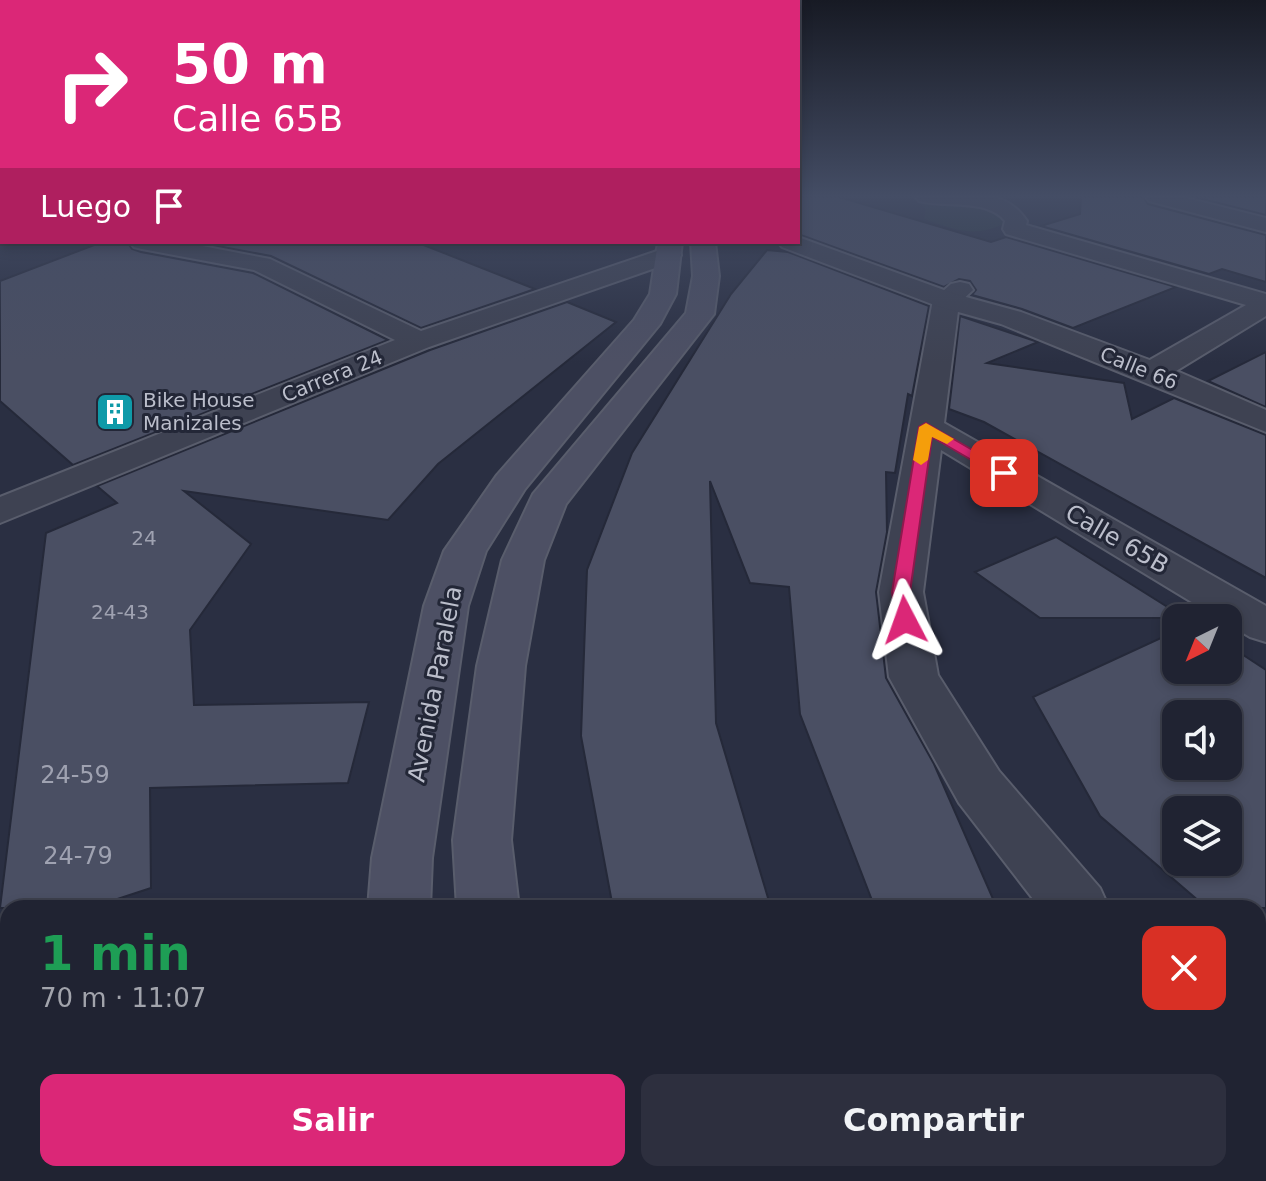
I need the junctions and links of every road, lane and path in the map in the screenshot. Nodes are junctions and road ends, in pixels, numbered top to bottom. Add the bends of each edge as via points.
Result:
1 (197, 252) edge
2 (664, 252) edge
3 (679, 252) edge
4 (686, 252) edge
5 (821, 252) edge
6 (851, 252) edge
7 (1093, 252) edge
8 (953, 295) junction
9 (1266, 303) edge
10 (419, 341) junction
11 (1152, 372) junction
12 (1266, 422) edge
13 (926, 427) junction
14 (0, 511) edge
15 (1266, 626) edge
16 (399, 900) edge
17 (487, 900) edge
18 (1071, 900) edge

1 - 10 street via 261,264
2 - 10 street, Carrera 24
3 - 16 main road, Avenida Paralela via 646,324 510,483 465,551 446,606 402,858
4 - 17 main road via 706,276 700,314 547,502 523,560 501,666 482,840
5 - 8 street, Calle 66
6 - 8 street, Calle 66
7 - 9 street
8 - 11 street, Calle 66
8 - 13 street
9 - 11 street
10 - 14 street, Carrera 24
11 - 12 street, Calle 66
13 - 15 street, Calle 65B
13 - 18 street via 901,592 914,677 979,787

